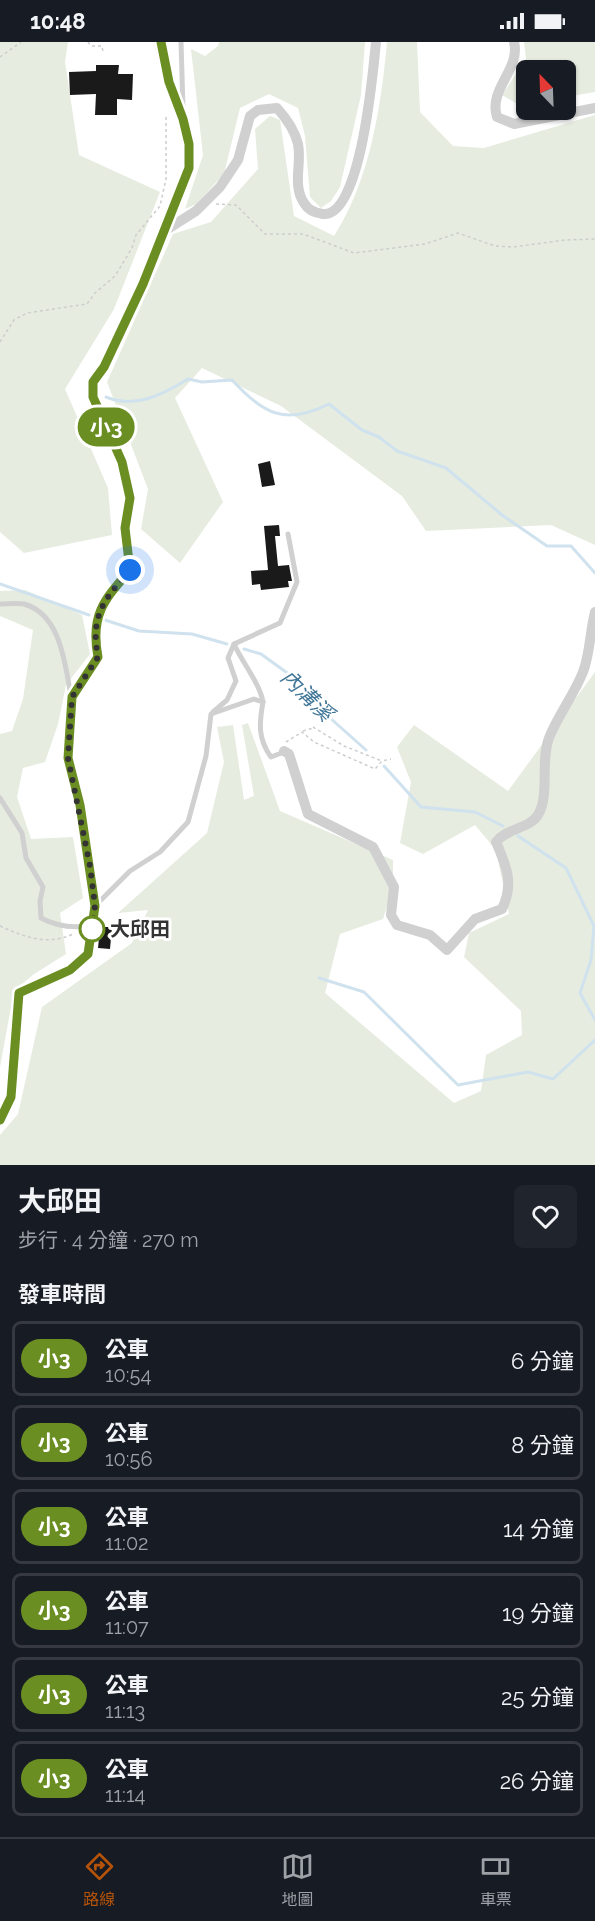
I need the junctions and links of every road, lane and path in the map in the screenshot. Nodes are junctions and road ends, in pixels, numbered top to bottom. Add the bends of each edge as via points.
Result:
1 (21, 42) edge
2 (88, 42) edge
3 (160, 42) edge
4 (181, 42) edge
5 (376, 42) edge
6 (514, 42) edge
7 (103, 52) dead end
8 (0, 57) edge
9 (595, 108) edge
10 (166, 114) dead end
11 (183, 119) junction
12 (203, 203) junction
13 (163, 232) junction
14 (595, 239) edge
15 (0, 342) edge
16 (288, 534) dead end
17 (0, 603) edge
18 (595, 612) edge
19 (234, 644) junction
20 (72, 697) junction
21 (263, 702) junction
22 (211, 714) junction
23 (302, 732) junction
24 (284, 752) junction
25 (391, 759) dead end
26 (382, 761) junction
27 (0, 798) edge
28 (95, 906) junction
29 (0, 926) edge
30 (93, 926) junction
31 (0, 1120) edge

1 - 8 path
2 - 7 path via 91,46 102,46
3 - 11 street
4 - 11 lane
5 - 12 street via 370,107 358,160 337,211 325,214 311,211 304,204 298,190 298,144 286,118 277,108 269,107 250,116 238,160 220,187
6 - 9 street via 512,64 497,93 497,117 514,124
10 - 15 path via 166,179 160,206 136,235 115,276 87,304 27,313 14,320
11 - 13 street via 189,168
12 - 13 street
12 - 14 path via 236,205 265,234 303,234 354,253 425,244 458,233 495,246 513,247
13 - 20 street via 143,284 93,382 93,397 122,462 130,498 125,528 130,570 98,612 98,657
16 - 19 lane via 297,582 280,623
17 - 20 lane via 25,604 46,618 61,645
18 - 24 street via 584,671 548,739 538,814 531,823 502,835 496,842 509,872 509,895 502,909 475,919 447,950 430,934 398,925 392,915 394,887 374,847 308,814 289,754
19 - 21 lane via 261,691
19 - 22 lane via 228,658 236,681 227,700
20 - 28 street via 68,758 80,805
21 - 22 lane via 254,699
21 - 24 lane via 258,728 264,748 272,758
22 - 28 lane via 206,756 188,822 160,852 130,871
23 - 24 path via 287,739
23 - 26 path via 313,727 344,746
23 - 26 path via 314,742 375,769
25 - 26 path
27 - 30 lane via 22,833 26,858 43,887 41,918 75,928
28 - 30 street
29 - 30 path via 42,940 62,939
30 - 31 street via 88,954 70,970 19,993 11,1097

